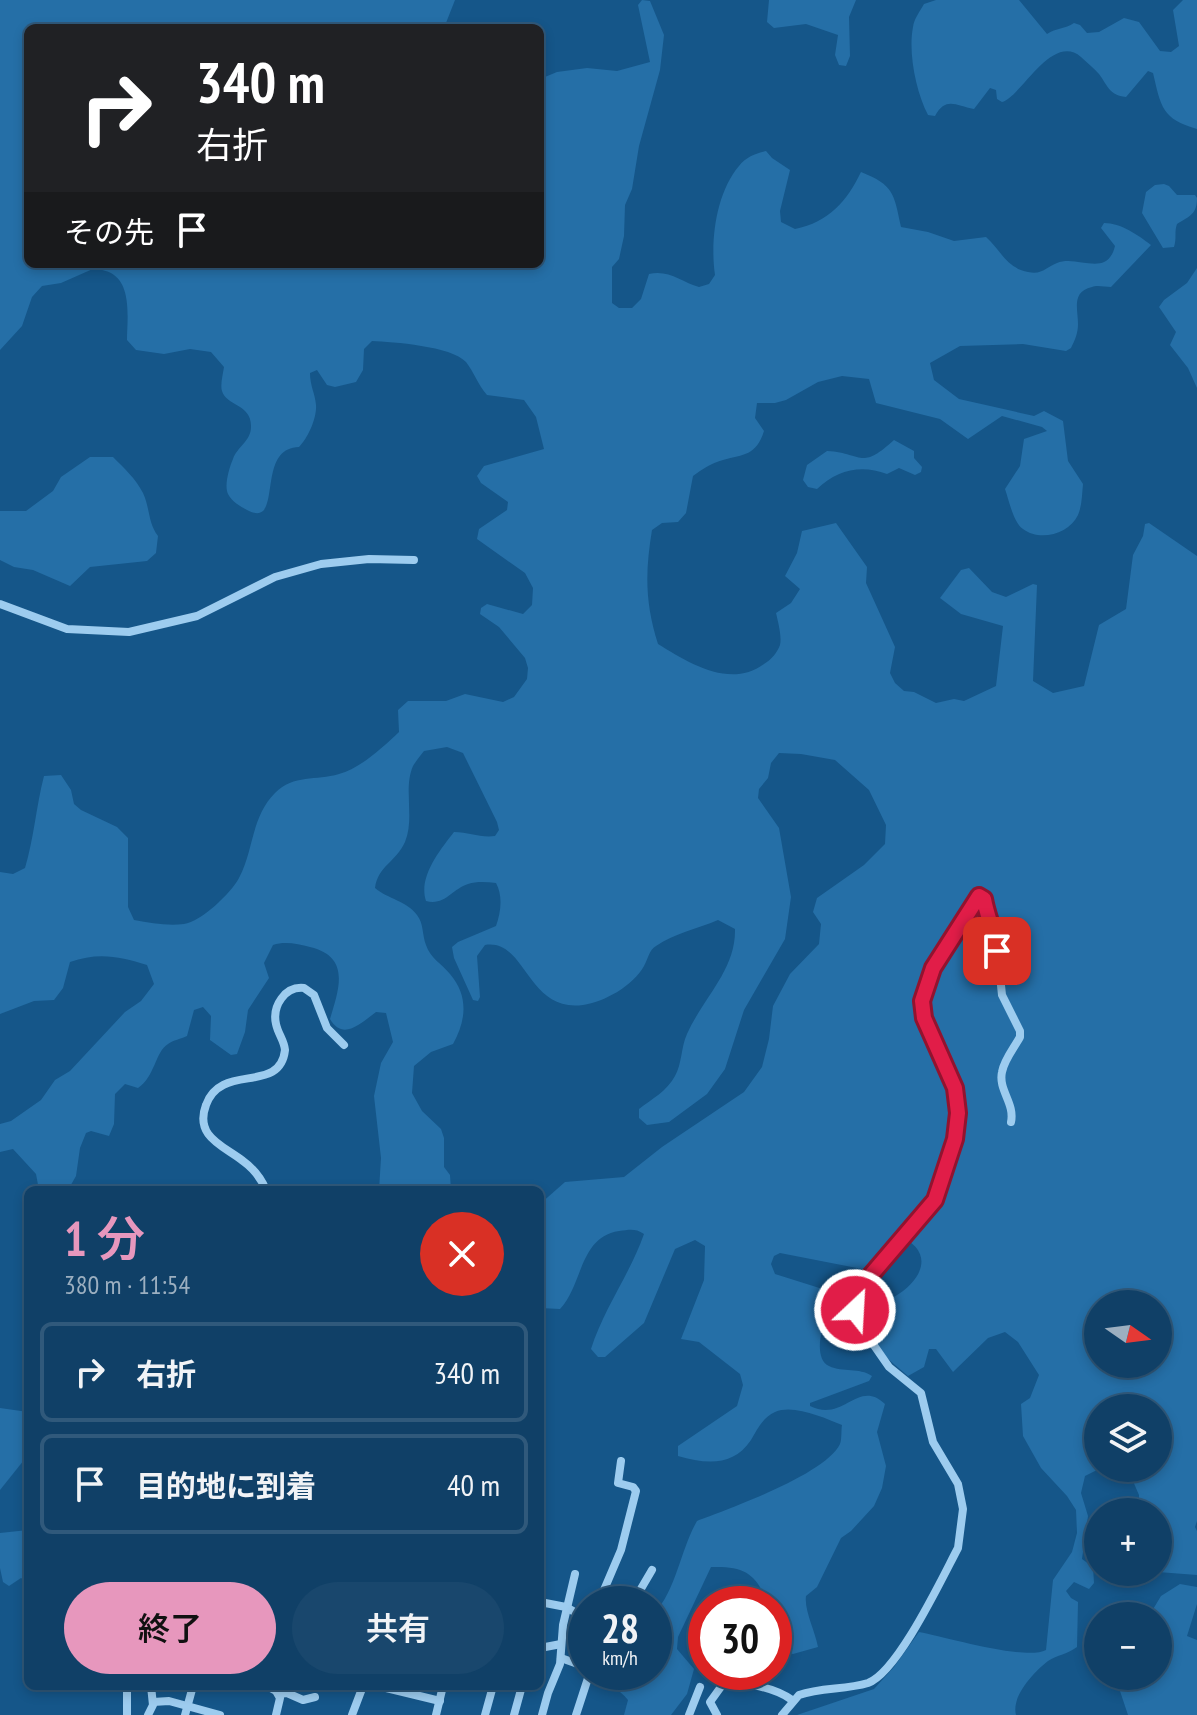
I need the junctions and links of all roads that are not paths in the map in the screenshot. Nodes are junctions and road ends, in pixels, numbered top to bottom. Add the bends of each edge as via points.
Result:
1 (414, 560) dead end
2 (0, 604) edge
3 (344, 1045) dead end
4 (1011, 1122) dead end
5 (263, 1186) edge
6 (621, 1461) dead end
7 (652, 1570) dead end
8 (575, 1574) dead end
9 (608, 1586) edge
10 (643, 1586) edge
11 (544, 1603) edge
12 (566, 1607) junction
13 (561, 1644) junction
14 (544, 1647) edge
15 (561, 1658) junction
16 (568, 1661) edge
17 (127, 1690) edge
18 (152, 1690) edge
19 (192, 1690) edge
20 (273, 1690) edge
21 (361, 1690) edge
22 (395, 1690) edge
23 (442, 1690) edge
24 (492, 1690) edge
25 (521, 1690) edge
26 (584, 1690) edge
27 (717, 1691) junction
28 (279, 1694) junction
29 (315, 1697) dead end
30 (792, 1700) junction
31 (440, 1701) junction
32 (153, 1702) junction
33 (187, 1705) junction
34 (127, 1715) edge
35 (148, 1715) edge
36 (185, 1715) edge
37 (220, 1715) edge
38 (276, 1715) edge
39 (352, 1715) edge
40 (436, 1715) edge
41 (485, 1715) edge
42 (514, 1715) edge
43 (542, 1715) edge
44 (576, 1715) edge
45 (689, 1715) edge
46 (717, 1715) edge
47 (782, 1715) edge

1 - 2 street via 321,564 275,577 197,616 129,632 67,629
3 - 5 street via 327,1028 314,995 304,988 290,989 276,1010 285,1050 279,1067 266,1076 226,1083 209,1097 203,1119 208,1136 252,1168
4 - 30 street via 1013,1109 1001,1074 1020,1031 1002,995 995,928 979,896 933,968 922,1001 924,1018 955,1088 955,1139 935,1200 859,1290 855,1310 889,1367 921,1393 933,1442 958,1484 963,1509 958,1548 914,1630 879,1677
6 - 9 street via 618,1483 636,1491
7 - 10 street
8 - 12 street
11 - 12 street
12 - 13 street
13 - 14 street
13 - 15 street
15 - 16 street
15 - 43 street
17 - 34 street
18 - 32 street
19 - 33 street
20 - 28 street
21 - 39 street
22 - 31 street
23 - 31 street
24 - 41 street
25 - 42 street
26 - 44 street
27 - 30 street via 737,1682
27 - 45 street via 697,1686
27 - 46 street via 710,1702
28 - 29 street
28 - 38 street
30 - 47 street
31 - 40 street
32 - 33 street
32 - 35 street
33 - 36 street
33 - 37 street

